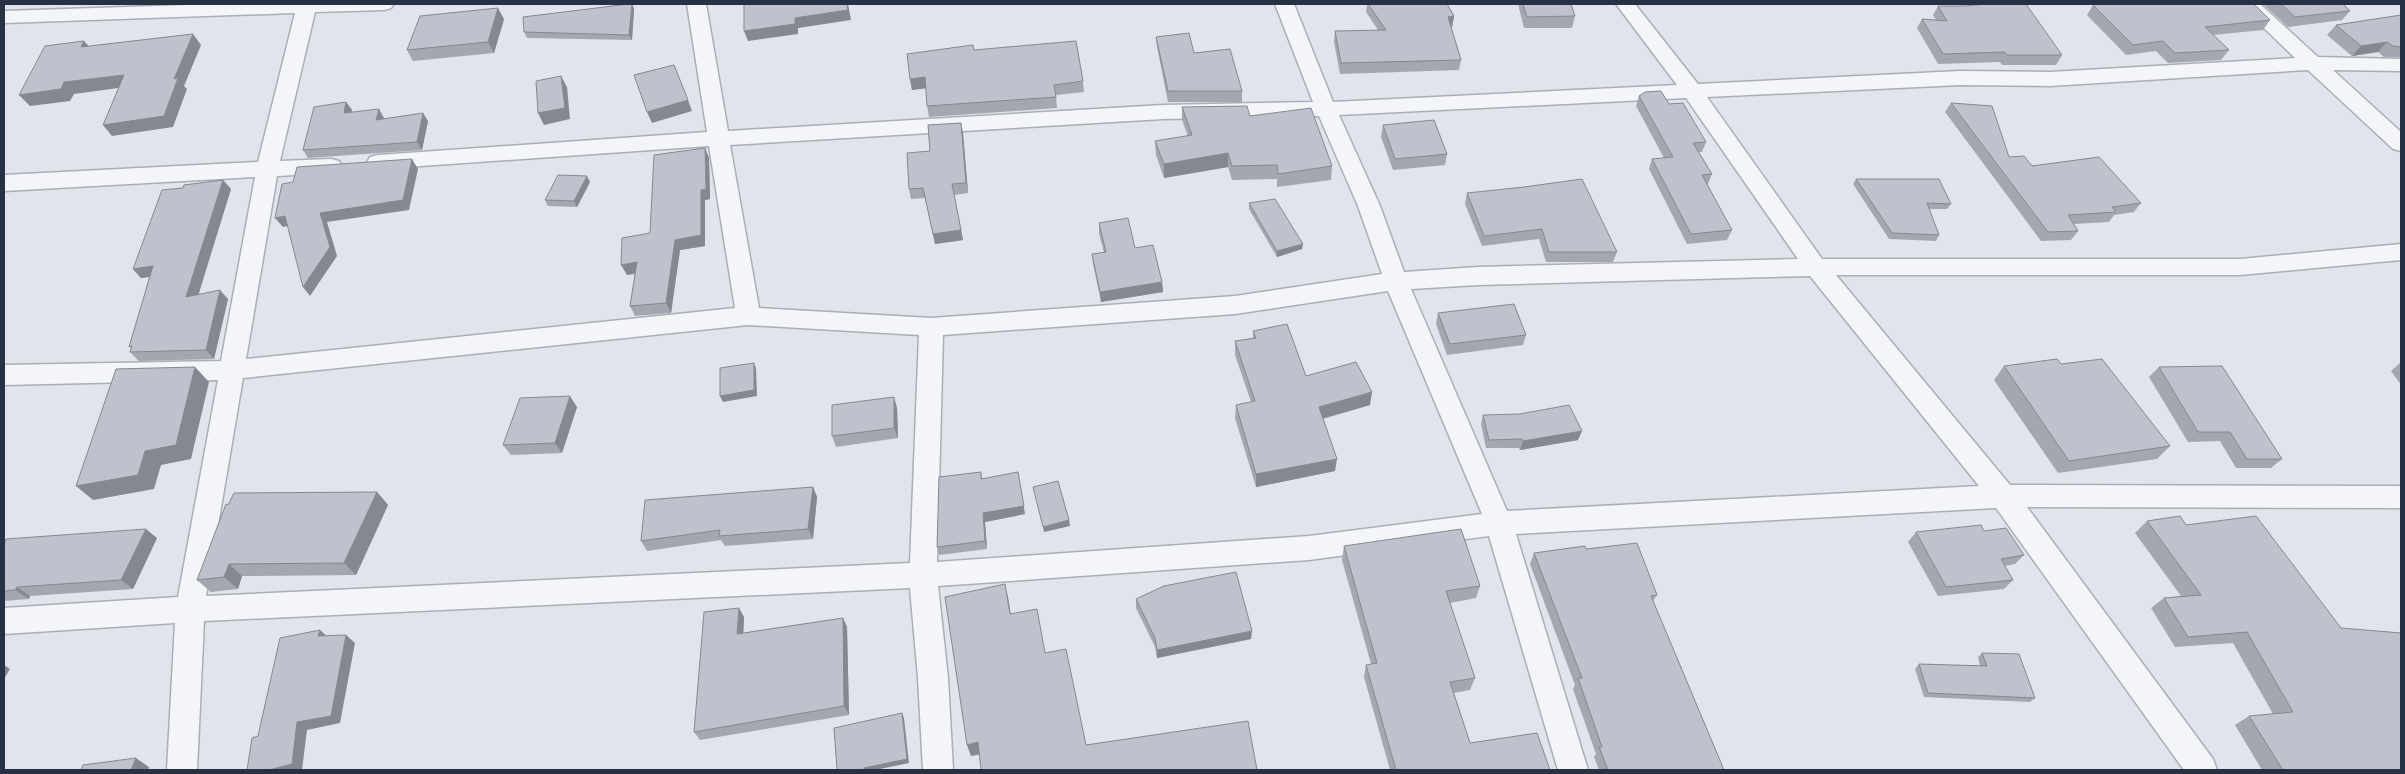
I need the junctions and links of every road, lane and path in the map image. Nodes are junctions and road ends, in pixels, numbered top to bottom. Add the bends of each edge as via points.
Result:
1 (384, 4) edge
2 (696, 4) edge
3 (1284, 4) edge
4 (1625, 4) edge
5 (2249, 4) edge
6 (306, 6) edge
7 (4, 17) edge
8 (2313, 63) junction
9 (2401, 65) edge
10 (1692, 91) junction
11 (1326, 109) junction
12 (717, 138) junction
13 (2401, 144) edge
14 (267, 170) junction
15 (4, 183) edge
16 (2401, 252) edge
17 (1816, 267) junction
18 (1396, 281) junction
19 (748, 316) junction
20 (931, 327) junction
21 (231, 370) junction
22 (4, 375) edge
23 (2003, 496) junction
24 (2401, 497) edge
25 (1499, 523) junction
26 (923, 575) junction
27 (190, 609) junction
28 (4, 621) edge
29 (182, 770) edge
30 (938, 770) edge
31 (1573, 770) edge
32 (2202, 770) edge

1 - 6 street
2 - 12 street
3 - 11 street
4 - 10 street
5 - 8 street
6 - 7 street
6 - 14 street
8 - 9 street
8 - 10 street via 2050,79 1960,78
8 - 13 street
10 - 11 street
10 - 17 street
11 - 12 street via 1163,112
11 - 18 street
12 - 14 street
12 - 19 street
14 - 15 street
14 - 21 street
16 - 17 street via 2240,266
17 - 18 street
17 - 23 street
18 - 20 street via 1235,305
18 - 25 street
19 - 20 street
19 - 21 street
20 - 26 street
21 - 22 street
21 - 27 street
23 - 24 street
23 - 25 street
23 - 32 street
25 - 26 street via 1309,548
25 - 31 street
26 - 27 street
26 - 30 street
27 - 28 street
27 - 29 street

